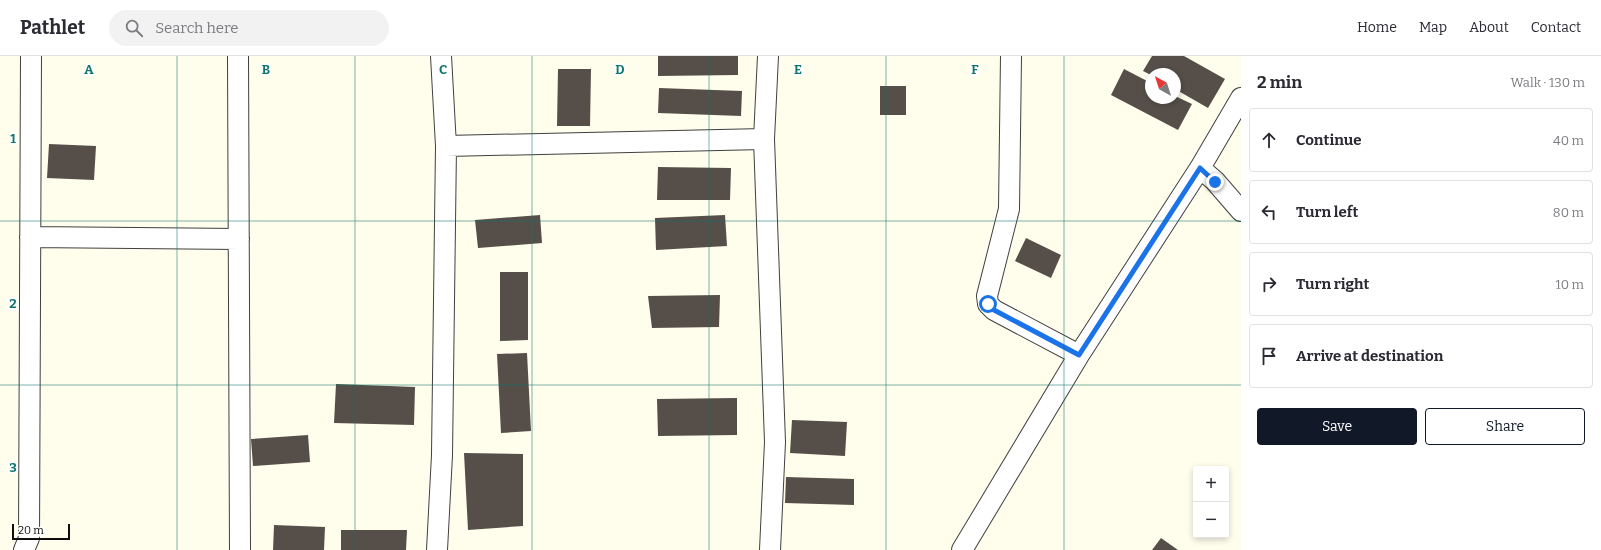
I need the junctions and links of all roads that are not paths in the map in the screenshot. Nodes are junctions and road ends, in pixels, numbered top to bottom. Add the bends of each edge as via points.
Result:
1 (31, 56) edge
2 (238, 56) edge
3 (441, 56) edge
4 (768, 56) edge
5 (1011, 56) edge
6 (1241, 98) edge
7 (764, 139) junction
8 (446, 146) junction
9 (1200, 168) junction
10 (1241, 211) edge
11 (30, 237) junction
12 (239, 239) junction
13 (1079, 355) junction
14 (24, 550) edge
15 (240, 550) edge
16 (437, 550) edge
17 (770, 550) edge
18 (962, 550) edge

1 - 11 street
2 - 12 street
3 - 8 street
4 - 7 street
5 - 13 street via 1009,209 987,296 988,304 994,310
6 - 9 street
7 - 8 street
7 - 17 street via 775,442
8 - 16 street via 442,455
9 - 10 street
9 - 13 street
11 - 12 street
11 - 14 street via 30,538
12 - 15 street
13 - 18 street

